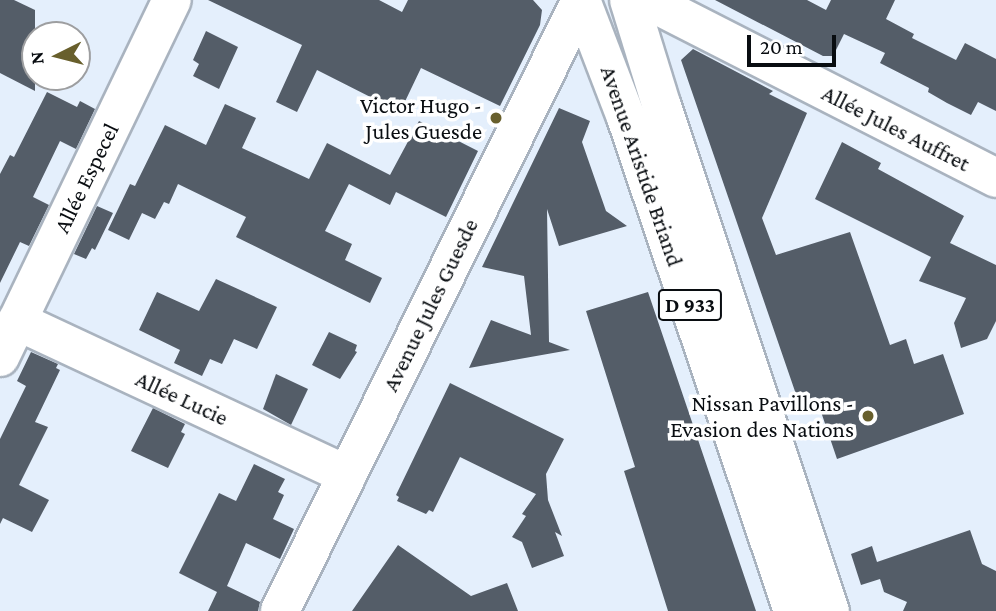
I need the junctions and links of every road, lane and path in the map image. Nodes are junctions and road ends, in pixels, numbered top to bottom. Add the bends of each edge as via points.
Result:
1 (172, 0) edge
2 (581, 0) edge
3 (629, 0) edge
4 (647, 0) edge
5 (996, 178) edge
6 (17, 321) junction
7 (0, 357) edge
8 (347, 475) junction
9 (280, 611) edge
10 (793, 611) edge
11 (830, 611) edge

1 - 6 street, Allée Especel
2 - 8 street, Avenue Jules Guesde
2 - 10 street, Avenue Aristide Briand / D 933 via 631,129
3 - 11 street, Avenue Aristide Briand / D 933
4 - 5 street, Allée Jules Auffret
6 - 7 street, Allée Especel
6 - 8 street, Allée Lucie
8 - 9 street, Avenue Jules Guesde

